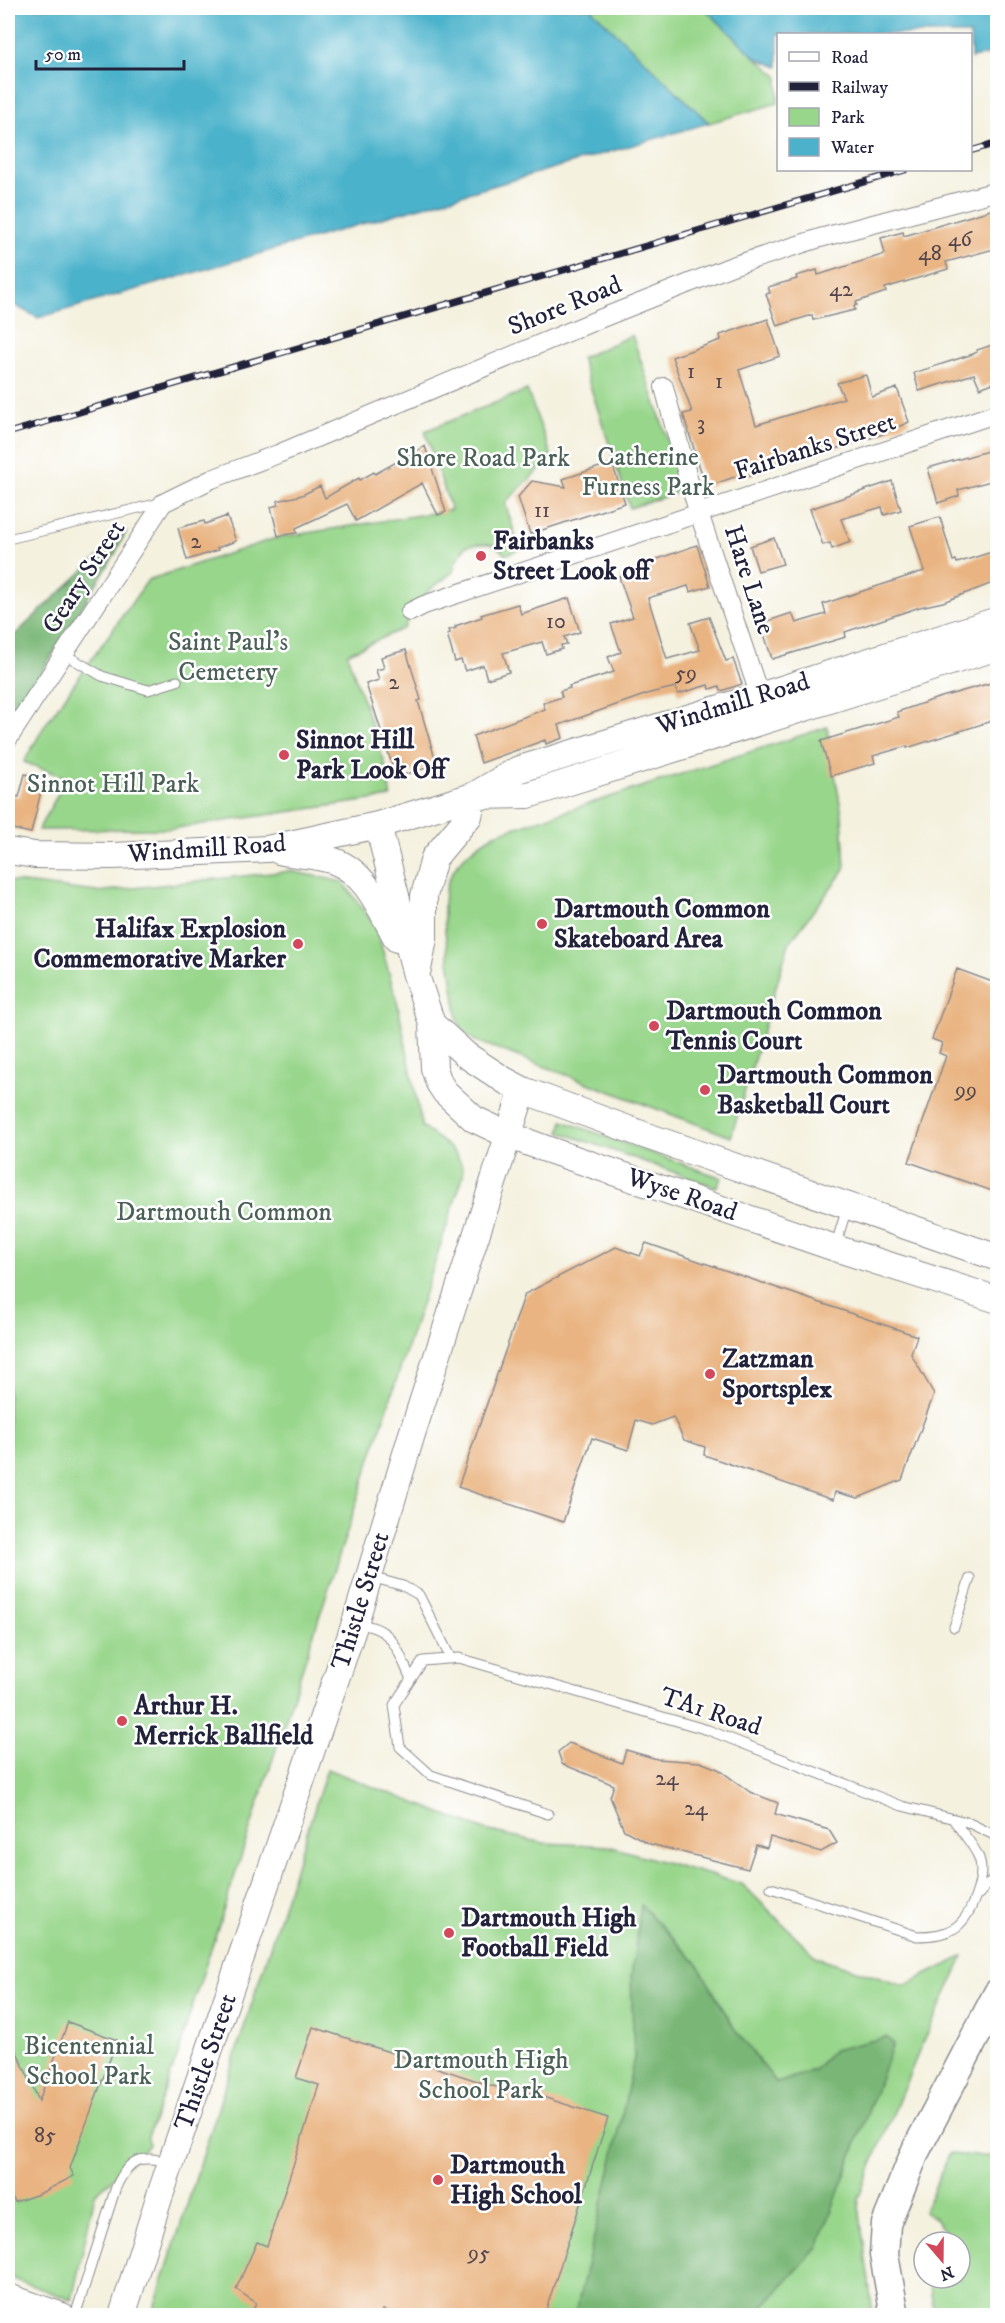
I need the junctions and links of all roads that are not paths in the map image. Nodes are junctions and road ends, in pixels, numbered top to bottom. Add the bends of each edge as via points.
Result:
1 (998, 191) edge
2 (664, 387) dead end
3 (998, 414) edge
4 (163, 502) junction
5 (700, 512) junction
6 (8, 539) edge
7 (410, 612) dead end
8 (998, 620) edge
9 (998, 647) edge
10 (64, 654) junction
11 (177, 681) dead end
12 (763, 708) junction
13 (8, 739) edge
14 (473, 796) junction
15 (378, 825) junction
16 (267, 849) junction
17 (8, 851) edge
18 (416, 975) junction
19 (432, 1024) junction
20 (524, 1090) junction
21 (508, 1135) junction
22 (848, 1206) junction
23 (835, 1248) junction
24 (998, 1258) edge
25 (998, 1300) edge
26 (369, 1577) junction
27 (970, 1578) dead end
28 (355, 1623) junction
29 (954, 1627) dead end
30 (451, 1659) junction
31 (411, 1679) junction
32 (548, 1814) dead end
33 (953, 1820) junction
34 (998, 1837) edge
35 (998, 1874) edge
36 (771, 1888) dead end
37 (973, 1900) junction
38 (998, 1993) edge
39 (172, 2162) junction
40 (8, 2297) edge
41 (62, 2316) edge
42 (75, 2316) edge
43 (122, 2316) edge
44 (895, 2316) edge

1 - 4 street, Shore Road via 820,238 732,266
2 - 5 street, Hare Lane
3 - 5 street, Fairbanks Street
4 - 6 lane
4 - 10 street, Geary Street
5 - 7 street, Fairbanks Street
5 - 12 street, Hare Lane
8 - 12 main road, Windmill Road
9 - 12 main road, Windmill Road
10 - 11 lane via 102,676 148,690
10 - 13 street, Geary Street
12 - 14 main road, Windmill Road via 528,795
14 - 15 main road, Windmill Road
14 - 18 main road via 469,816 434,858 424,896 424,939
15 - 16 main road, Windmill Road
15 - 18 main road, Wyse Road
16 - 17 main road, Windmill Road via 113,856
16 - 18 main road via 334,861 356,876 368,887
18 - 19 main road, Wyse Road
19 - 20 main road, Wyse Road via 466,1055
19 - 21 main road, Wyse Road via 434,1068 445,1092 474,1119
20 - 21 main road, Thistle Street
20 - 22 main road, Wyse Road
21 - 23 main road, Wyse Road
21 - 26 main road, Thistle Street
22 - 23 lane
22 - 24 main road, Wyse Road
23 - 25 main road, Wyse Road
26 - 28 main road, Thistle Street
26 - 30 lane via 403,1586 419,1595
27 - 29 lane
28 - 31 lane via 387,1633
28 - 39 main road, Thistle Street
30 - 31 lane, TA1 Road via 423,1661
30 - 33 lane, TA1 Road via 513,1672 708,1730 902,1806
31 - 32 lane, TA1 Road via 394,1705 400,1747 417,1764 431,1775
33 - 34 lane, TA1 Road via 967,1822
33 - 37 lane via 979,1858 982,1879
35 - 37 lane
36 - 37 lane via 917,1936 954,1928 966,1916
38 - 44 main road via 916,2150 886,2224 884,2255
39 - 42 lane via 145,2157 123,2174
39 - 43 main road, Thistle Street
40 - 41 main road

